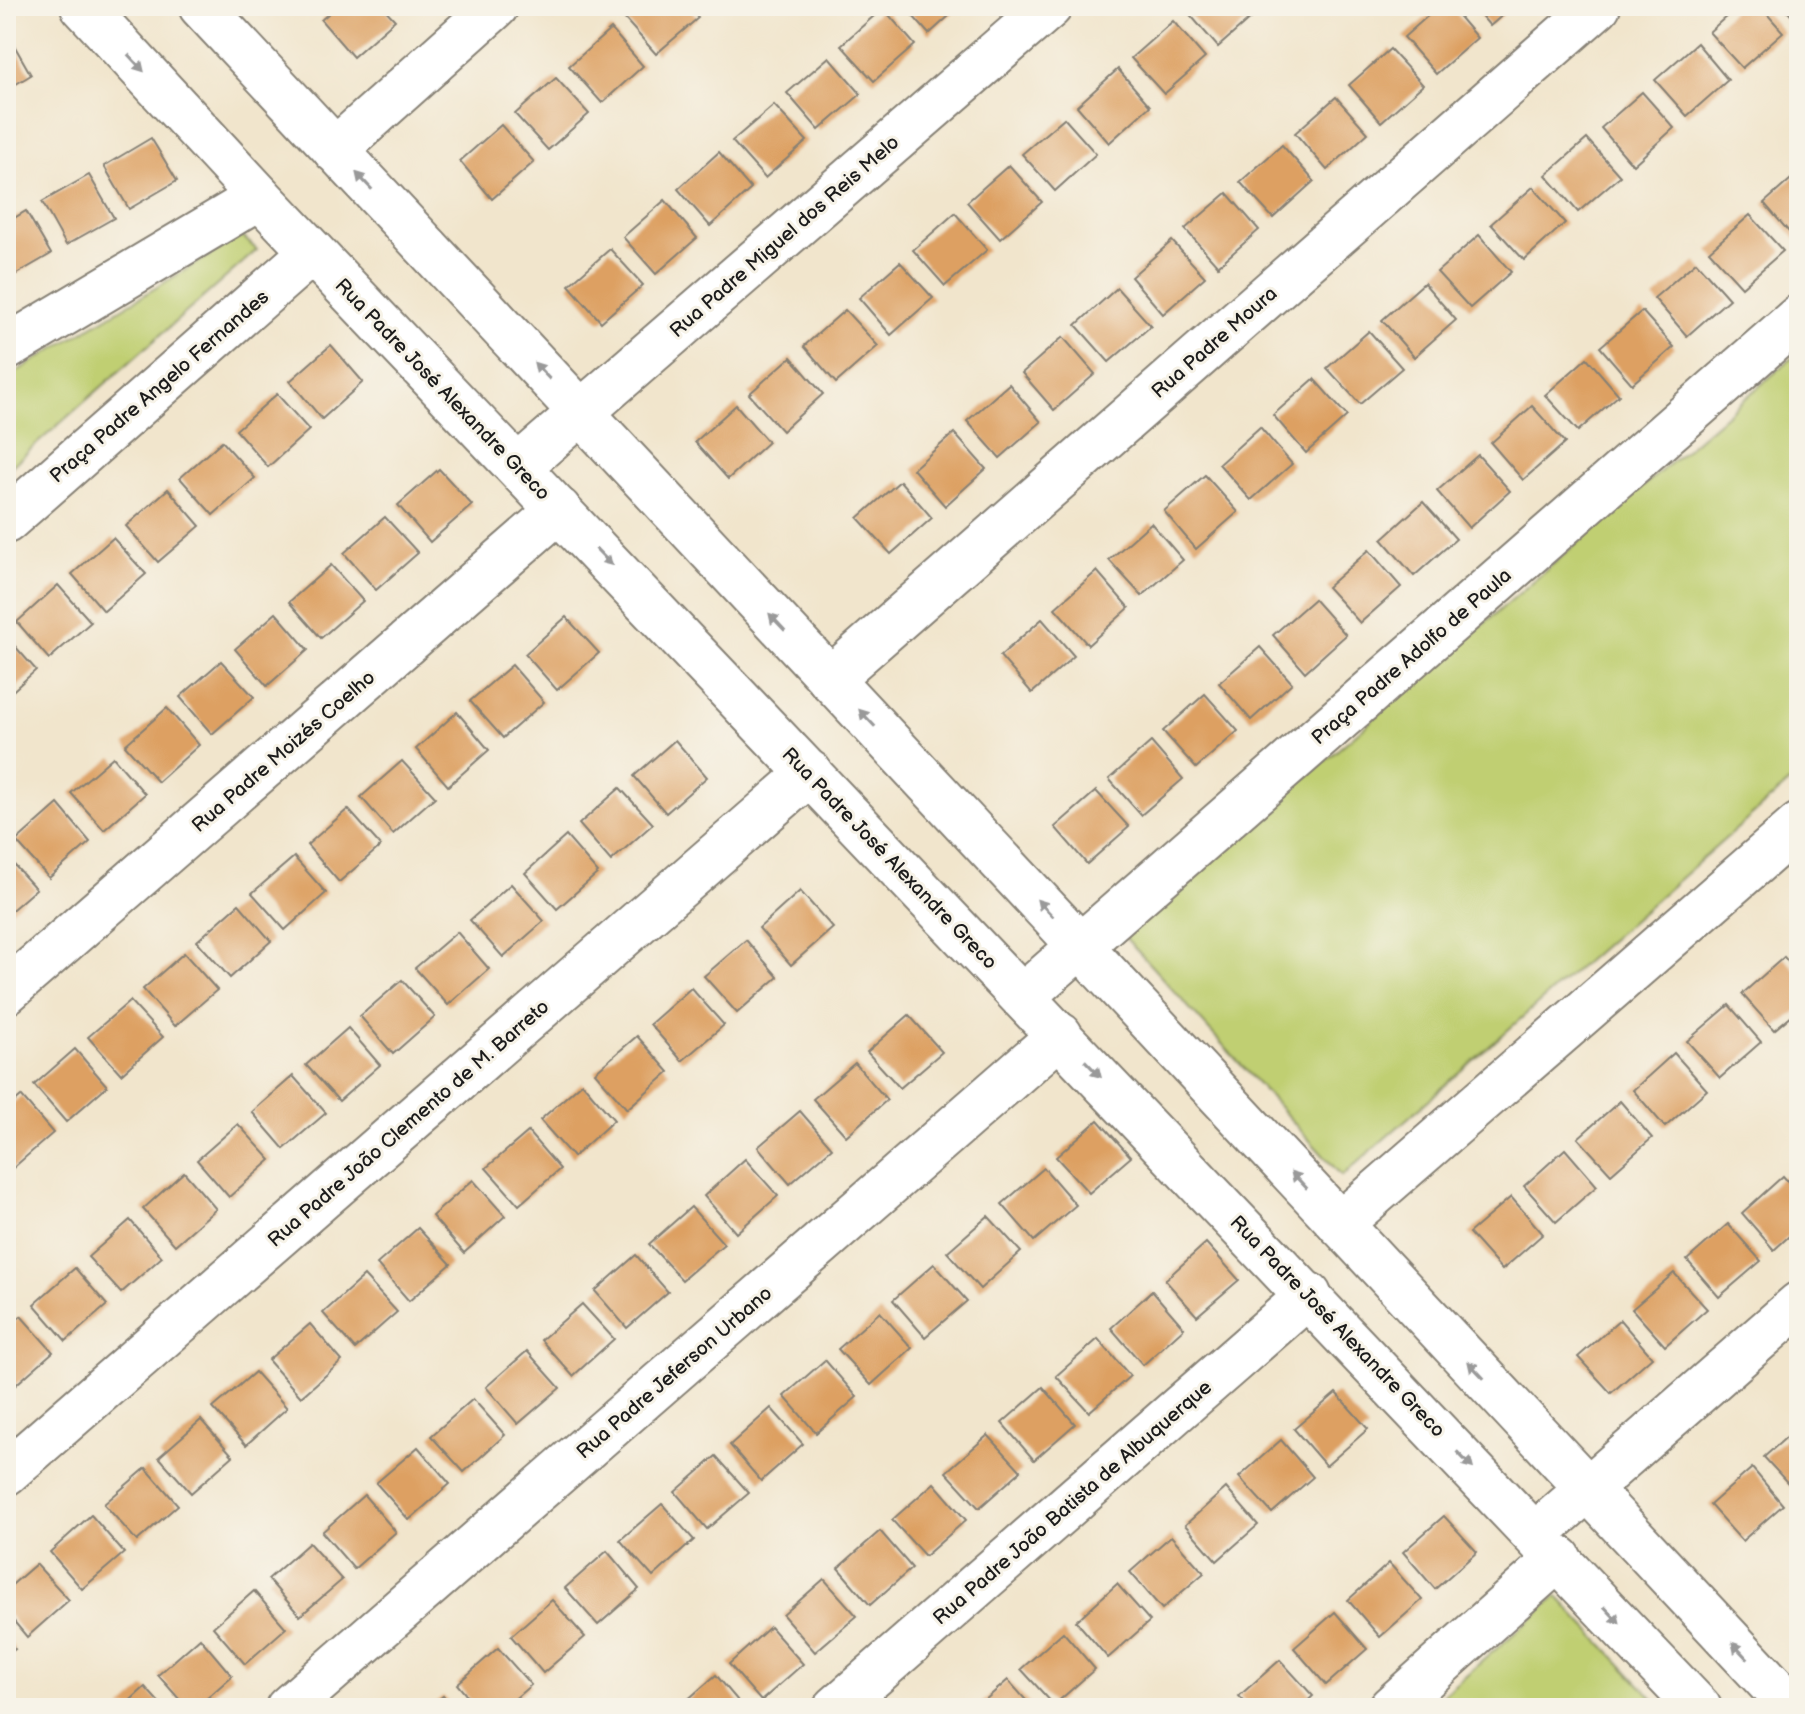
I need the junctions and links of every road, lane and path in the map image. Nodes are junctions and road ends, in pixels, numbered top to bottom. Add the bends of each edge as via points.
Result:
1 (83, 6) edge
2 (201, 6) edge
3 (496, 6) edge
4 (1050, 6) edge
5 (1598, 6) edge
6 (335, 150) junction
7 (260, 197) junction
8 (312, 252) junction
9 (1799, 317) edge
10 (6, 348) edge
11 (580, 412) junction
12 (518, 467) junction
13 (559, 510) junction
14 (6, 521) edge
15 (830, 679) junction
16 (810, 773) junction
17 (1799, 825) edge
18 (1080, 945) junction
19 (6, 992) edge
20 (1023, 996) junction
21 (1060, 1035) junction
22 (1340, 1224) junction
23 (1309, 1295) junction
24 (1799, 1304) edge
25 (6, 1473) edge
26 (1587, 1488) junction
27 (1547, 1546) junction
28 (288, 1708) edge
29 (836, 1708) edge
30 (1391, 1708) edge
31 (1699, 1708) edge
32 (1793, 1708) edge

1 -> 7 street, Rua Padre José Alexandre Greco
2 - 6 street
3 - 6 street
4 - 11 street, Rua Padre Miguel dos Reis Melo
5 - 15 street, Rua Padre Moura
11 -> 6 street
7 - 8 street, Rua Padre José Alexandre Greco
7 - 10 street
8 - 12 street, Rua Padre José Alexandre Greco
8 - 14 street, Praça Padre Angelo Fernandes
9 - 18 street, Praça Padre Adolfo de Paula
11 - 12 street, Rua Padre Miguel dos Reis Melo
15 -> 11 street
12 - 13 street, Rua Padre José Alexandre Greco
13 -> 16 street, Rua Padre José Alexandre Greco
13 - 19 street, Rua Padre Moizés Coelho
18 -> 15 street
16 - 20 street, Rua Padre José Alexandre Greco
16 - 25 street, Rua Padre João Clemento de M. Barreto
17 - 22 street
18 - 20 street, Praça Padre Adolfo de Paula
22 -> 18 street
20 - 21 street, Rua Padre José Alexandre Greco
21 -> 23 street, Rua Padre José Alexandre Greco
21 - 28 street, Rua Padre Jeferson Urbano
26 -> 22 street
23 -> 27 street, Rua Padre José Alexandre Greco
23 - 29 street, Rua Padre João Batista de Albuquerque
24 - 26 street
26 - 27 street
32 -> 26 street
27 - 30 street
27 -> 31 street, Rua Padre José Alexandre Greco

